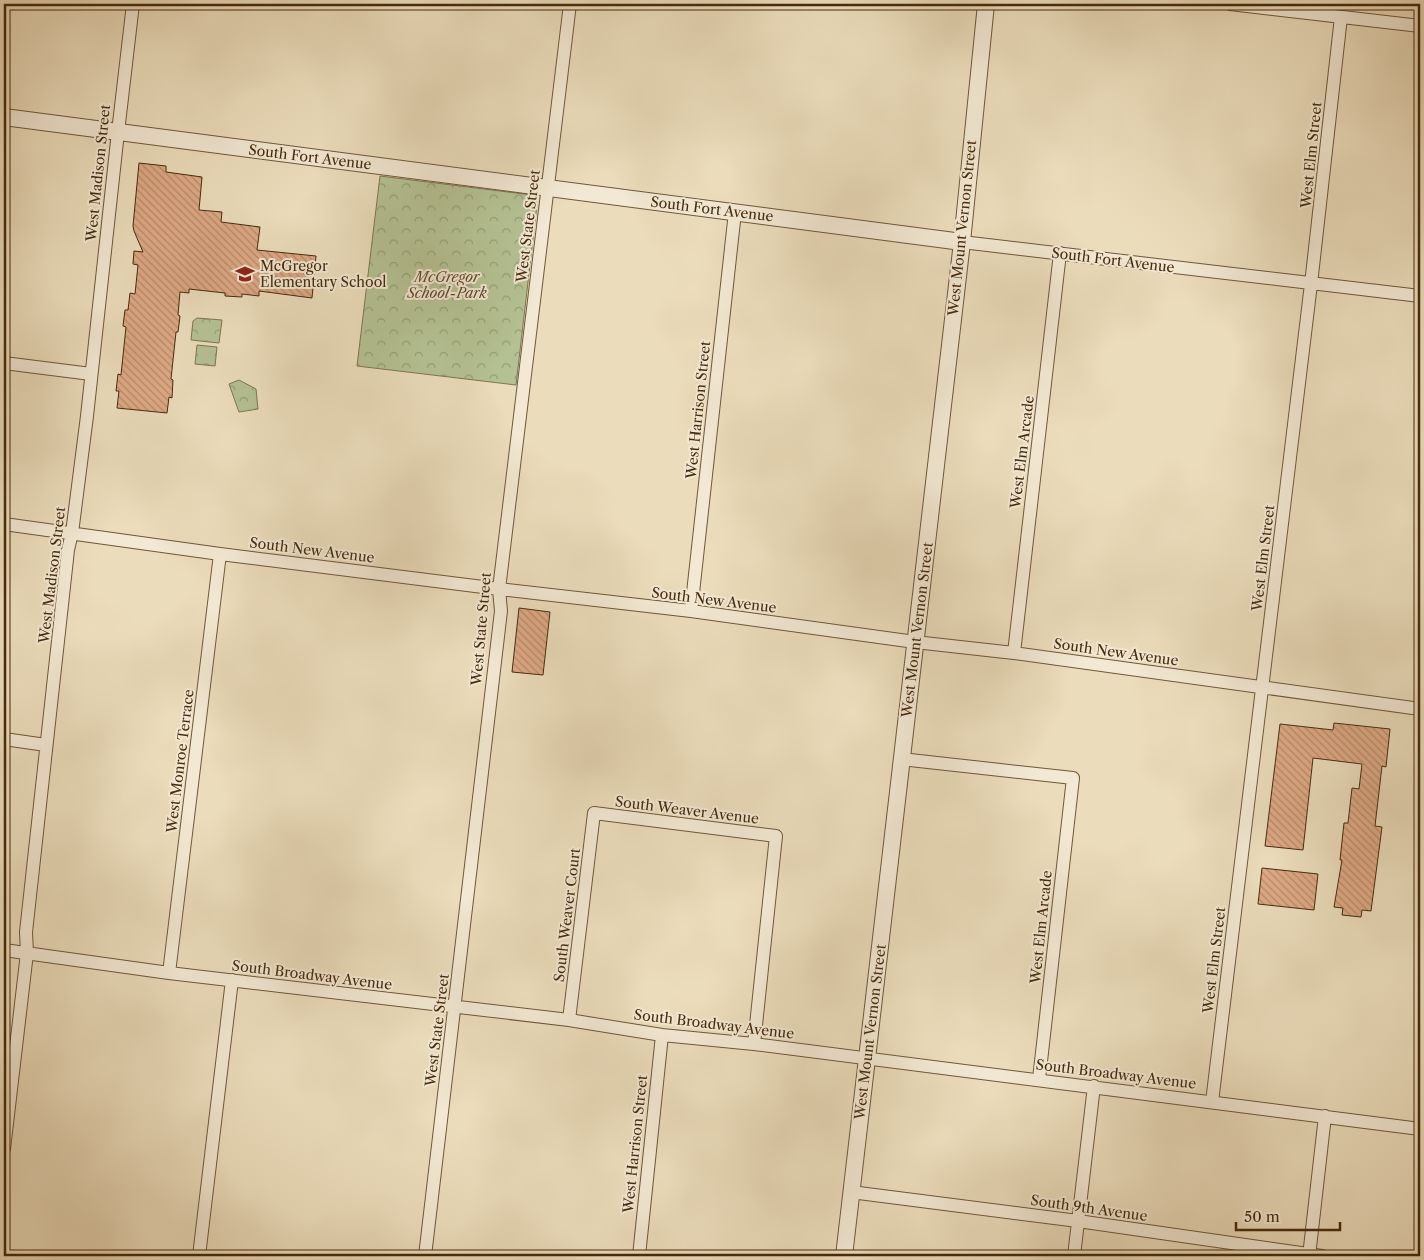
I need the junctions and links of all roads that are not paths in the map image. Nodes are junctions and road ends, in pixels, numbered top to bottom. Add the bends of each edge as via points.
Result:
1 (133, 4) edge
2 (570, 4) edge
3 (986, 4) edge
4 (1230, 4) edge
5 (1341, 17) junction
6 (1420, 26) edge
7 (4, 117) edge
8 (118, 132) junction
9 (548, 188) junction
10 (735, 212) junction
11 (962, 242) junction
12 (1060, 253) junction
13 (1311, 284) junction
14 (1420, 296) edge
15 (4, 363) edge
16 (91, 374) junction
17 (4, 524) edge
18 (72, 533) junction
19 (220, 554) junction
20 (499, 589) junction
21 (691, 611) junction
22 (916, 642) junction
23 (1014, 653) junction
24 (1262, 687) junction
25 (1420, 709) edge
26 (4, 739) edge
27 (46, 745) junction
28 (901, 759) junction
29 (594, 813) joint
30 (4, 950) edge
31 (27, 953) junction
32 (169, 973) junction
33 (232, 980) junction
34 (455, 1008) junction
35 (570, 1020) junction
36 (662, 1034) junction
37 (754, 1044) junction
38 (866, 1059) junction
39 (1039, 1079) junction
40 (1094, 1086) junction
41 (1212, 1102) junction
42 (1325, 1116) junction
43 (1420, 1129) edge
44 (4, 1149) edge
45 (852, 1192) junction
46 (1078, 1221) junction
47 (199, 1256) edge
48 (425, 1256) edge
49 (639, 1256) edge
50 (844, 1256) edge
51 (1074, 1256) edge
52 (1313, 1256) edge

1 - 8 street, West Madison Street
2 - 9 street, West State Street
3 - 11 street, West Mount Vernon Street
4 - 5 street
5 - 6 street
5 - 13 street, West Elm Street
7 - 8 street, South Fort Avenue
8 - 9 street, South Fort Avenue
8 - 16 street, West Madison Street
9 - 10 street, South Fort Avenue
9 - 20 street, West State Street
10 - 11 street, South Fort Avenue
10 - 21 street, West Harrison Street
11 - 12 street, South Fort Avenue
11 - 22 street, West Mount Vernon Street
12 - 13 street, South Fort Avenue
12 - 23 street, West Elm Arcade
13 - 14 street, South Fort Avenue
13 - 24 street, West Elm Street
15 - 16 street
16 - 18 street, West Madison Street
17 - 18 street, South New Avenue
18 - 19 street, South New Avenue
18 - 27 street, West Madison Street
19 - 20 street, South New Avenue
19 - 32 street, West Monroe Terrace
20 - 21 street, South New Avenue
20 - 34 street, West State Street via 500,611
21 - 22 street, South New Avenue
22 - 23 street, South New Avenue
22 - 28 street, West Mount Vernon Street
23 - 24 street, South New Avenue
24 - 25 street, South New Avenue
24 - 41 street, West Elm Street
26 - 27 street
27 - 31 street, West Madison Street via 26,932
28 - 38 street, West Mount Vernon Street
28 - 39 street, West Elm Arcade via 1073,778
29 - 35 street, South Weaver Court
29 - 37 street, South Weaver Avenue via 776,836
30 - 31 street, South Broadway Avenue
31 - 32 street, South Broadway Avenue
31 - 44 street, West Madison Street
32 - 33 street, South Broadway Avenue
33 - 34 street, South Broadway Avenue
33 - 47 street
34 - 35 street, South Broadway Avenue
34 - 48 street, West State Street
35 - 36 street, South Broadway Avenue
36 - 37 street, South Broadway Avenue
36 - 49 street, West Harrison Street
37 - 38 street, South Broadway Avenue
38 - 39 street, South Broadway Avenue
38 - 45 street, West Mount Vernon Street
39 - 40 street, South Broadway Avenue
40 - 41 street, South Broadway Avenue
40 - 46 street
41 - 42 street, South Broadway Avenue
42 - 43 street, South Broadway Avenue
42 - 52 street
45 - 46 street, South 9th Avenue
45 - 50 street, West Mount Vernon Street
46 - 51 street
46 - 52 street, South 9th Avenue

